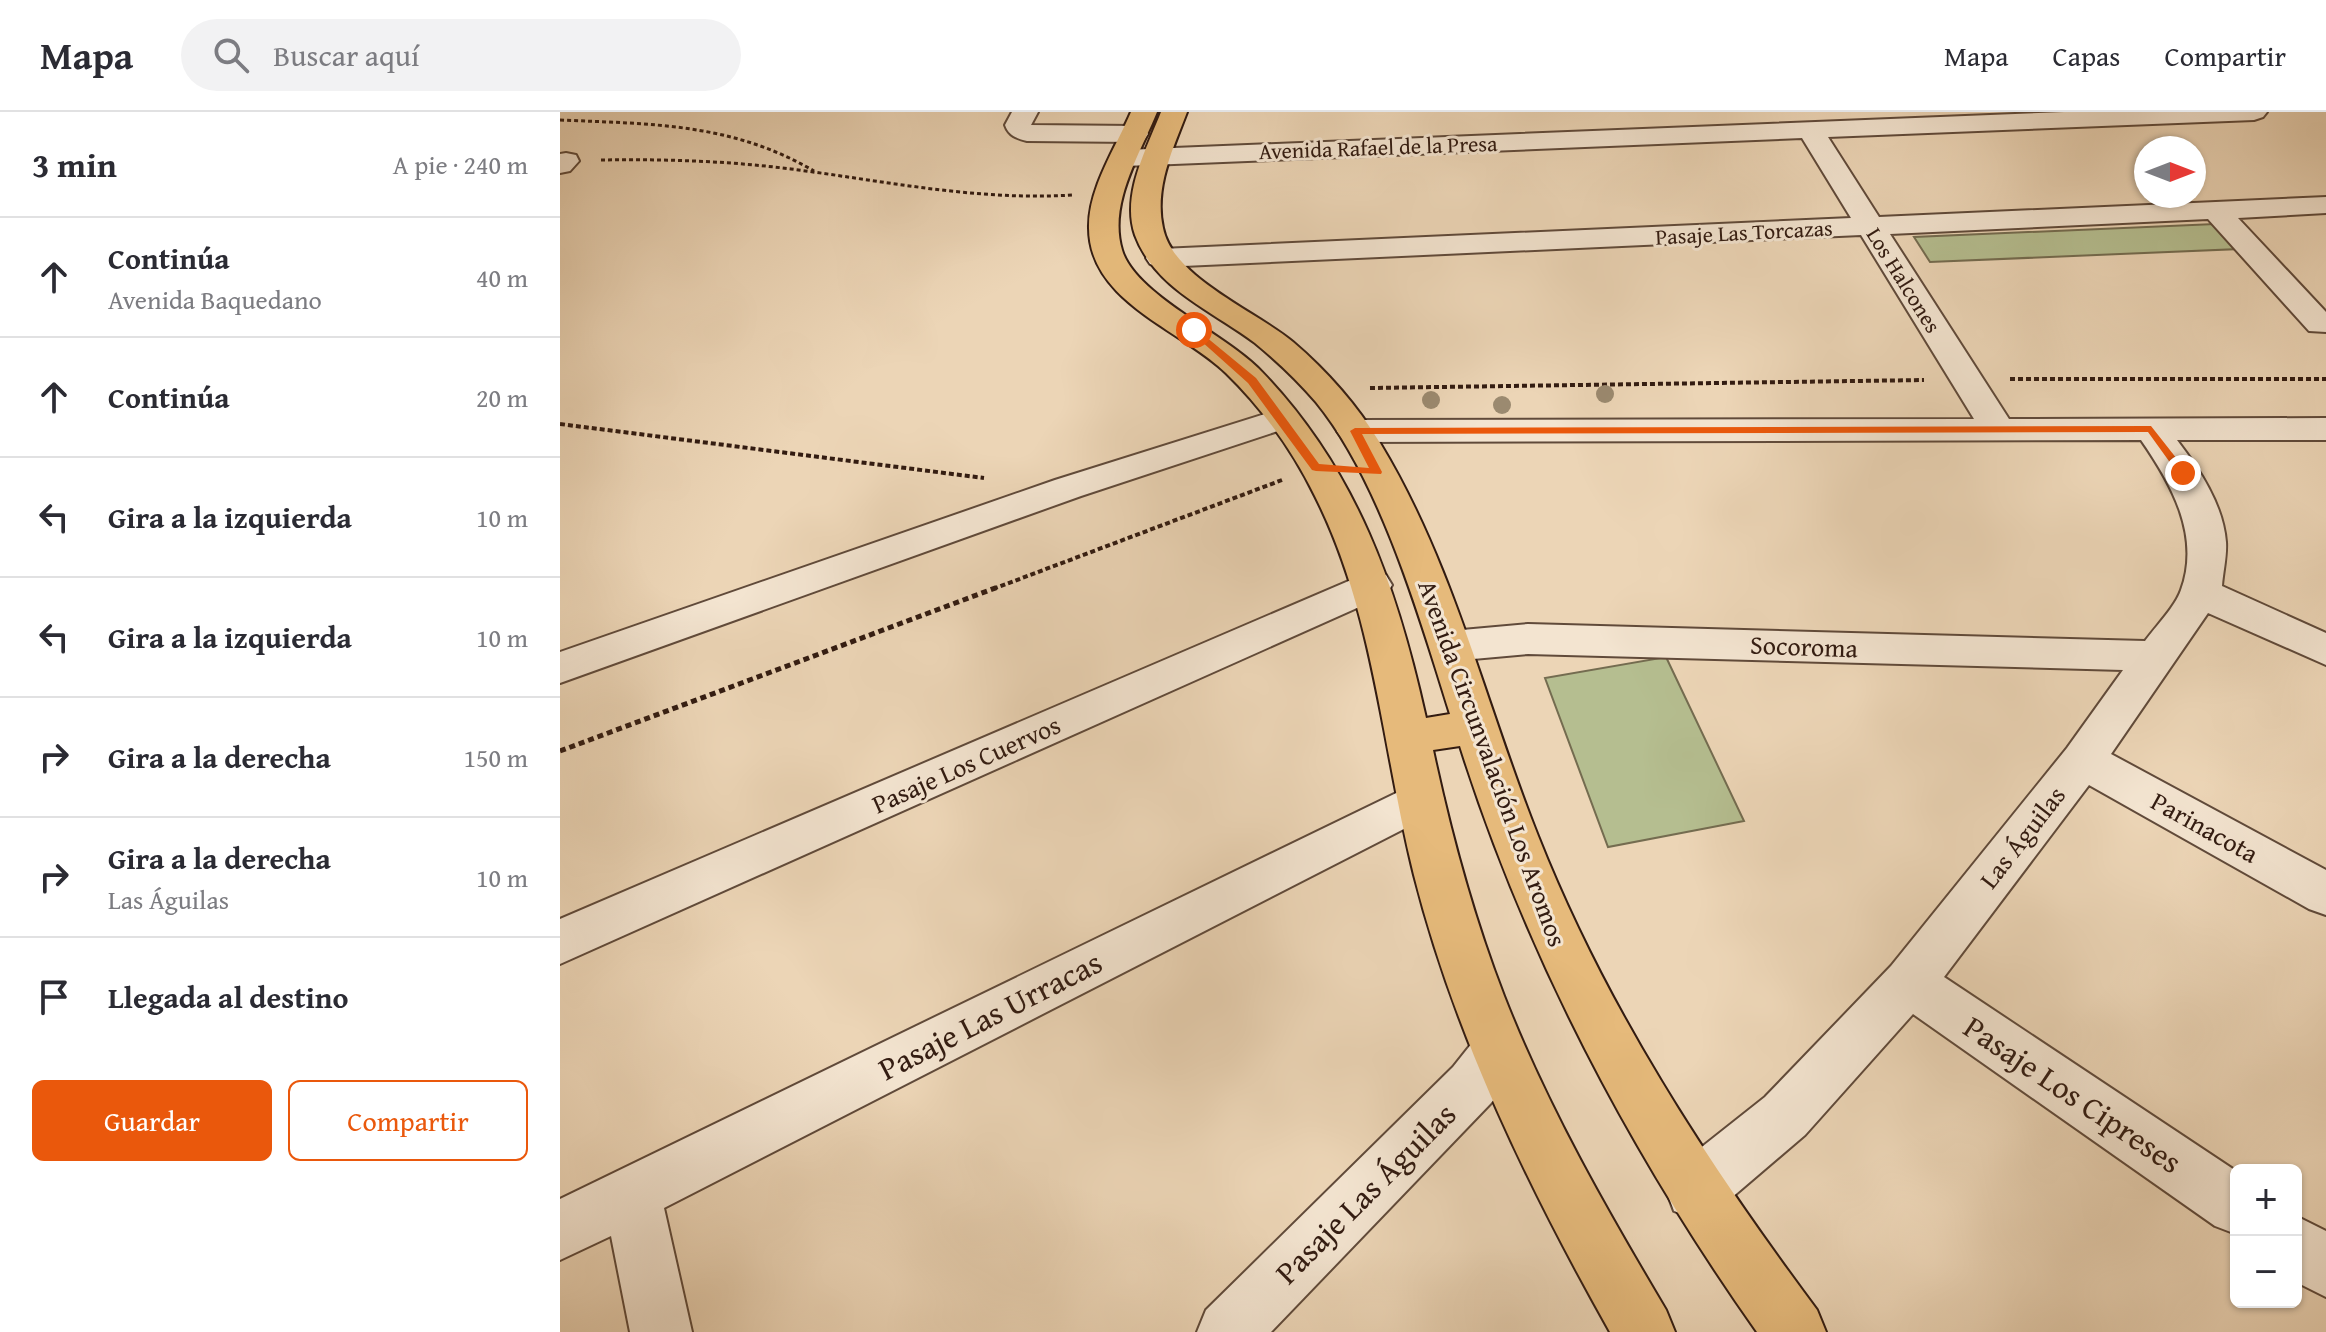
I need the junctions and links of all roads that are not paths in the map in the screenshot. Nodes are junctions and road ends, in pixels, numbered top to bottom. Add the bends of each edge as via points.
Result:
1 (1025, 112) edge
2 (1174, 112) edge
3 (2254, 112) edge
4 (1750, 122) edge
5 (1083, 123) edge
6 (1810, 130) junction
7 (1135, 134) edge
8 (1157, 156) junction
9 (2326, 205) edge
10 (2215, 210) junction
11 (1871, 226) junction
12 (1161, 258) junction
13 (2320, 324) dead end
14 (1281, 419) junction
15 (1998, 429) junction
16 (2151, 429) junction
17 (1355, 431) junction
18 (2317, 433) edge
19 (1372, 585) junction
20 (2201, 593) junction
21 (1451, 646) junction
22 (2326, 650) edge
23 (2156, 656) junction
24 (560, 668) edge
25 (1478, 726) junction
26 (1406, 738) junction
27 (2083, 760) junction
28 (1421, 799) junction
29 (2326, 894) edge
30 (560, 942) edge
31 (1909, 982) junction
32 (1499, 1051) junction
33 (1695, 1190) junction
34 (632, 1194) junction
35 (2230, 1201) edge
36 (560, 1230) edge
37 (2302, 1250) edge
38 (2326, 1267) edge
39 (661, 1332) edge
40 (1228, 1332) edge
41 (1644, 1332) edge
42 (1795, 1332) edge

1 - 5 street, Avenida Rafael de la Presa via 1018,125 1027,133
2 - 8 main road
3 - 6 street, Avenida Rafael de la Presa
4 - 6 street, Avenida Rafael de la Presa
4 - 8 street, Avenida Rafael de la Presa
5 - 7 street, Avenida Rafael de la Presa
6 - 11 street, Los Halcones
7 - 8 street, Avenida Rafael de la Presa
7 - 14 main road, Avenida Circunvalación Los Aromos via 1103,229 1108,254 1121,277 1151,304 1235,363
8 - 12 main road via 1146,208
9 - 10 street, Pasaje Las Torcazas
10 - 11 street, Pasaje Las Torcazas
10 - 13 street
11 - 12 street, Pasaje Las Torcazas
11 - 15 street, Los Halcones
12 - 17 main road, Avenida Circunvalación Los Aromos via 1272,341 1321,388
14 - 19 main road, Avenida Circunvalación Los Aromos via 1347,521
14 - 24 street via 1068,488
15 - 16 street
15 - 17 street
16 - 18 street
16 - 20 street, Las Águilas via 2183,473 2203,520 2207,544
17 - 21 main road, Avenida Circunvalación Los Aromos via 1392,501
19 - 26 main road, Avenida Circunvalación Los Aromos
19 - 30 street, Pasaje Los Cuervos
20 - 22 street
20 - 23 street, Las Águilas
21 - 23 street, Socoroma via 1528,639
21 - 25 main road, Avenida Circunvalación Los Aromos
23 - 27 street, Las Águilas
25 - 26 main road
25 - 33 main road, Avenida Circunvalación Los Aromos via 1543,910 1583,996
26 - 28 main road, Avenida Circunvalación Los Aromos
27 - 29 street, Parinacota
27 - 31 street, Las Águilas
28 - 32 main road, Avenida Circunvalación Los Aromos via 1443,890
28 - 34 street, Pasaje Las Urracas
31 - 33 street, Las Águilas via 1785,1116
31 - 35 street, Pasaje Los Cipreses
32 - 40 street, Pasaje Las Águilas via 1472,1085
32 - 41 main road, Avenida Circunvalación Los Aromos via 1549,1160
33 - 42 main road, Avenida Circunvalación Los Aromos
34 - 36 street, Pasaje Las Urracas
34 - 39 street
37 - 38 street

